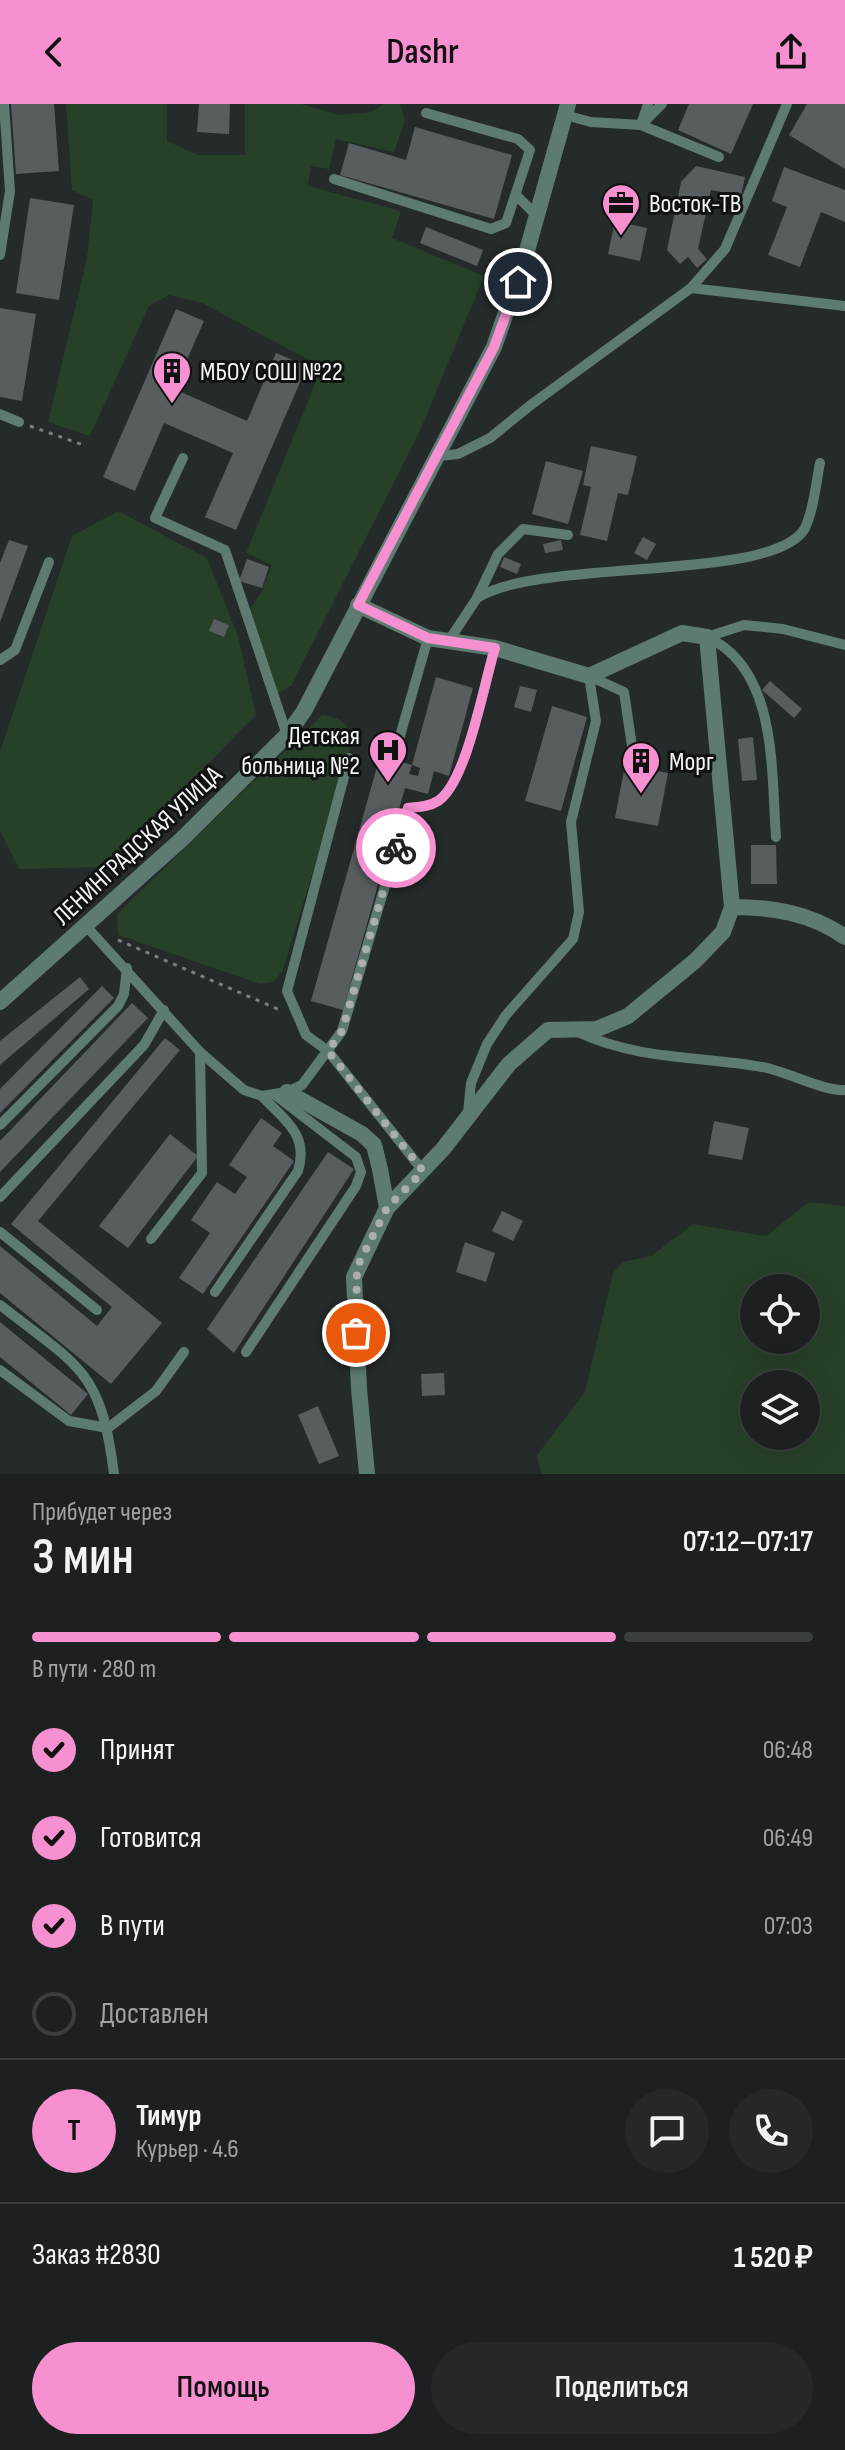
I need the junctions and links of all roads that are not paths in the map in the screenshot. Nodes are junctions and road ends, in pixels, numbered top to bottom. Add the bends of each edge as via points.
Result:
1 (4, 104) edge
2 (648, 104) edge
3 (662, 104) edge
4 (787, 104) edge
5 (566, 110) edge
6 (426, 113) dead end
7 (641, 125) junction
8 (719, 157) dead end
9 (524, 176) junction
10 (546, 177) junction
11 (334, 179) dead end
12 (517, 196) junction
13 (537, 216) junction
14 (0, 255) edge
15 (691, 288) junction
16 (845, 306) edge
17 (0, 414) edge
18 (19, 422) road end
19 (439, 456) junction
20 (183, 458) dead end
21 (820, 463) dead end
22 (568, 535) dead end
23 (49, 562) dead end
24 (477, 598) junction
25 (358, 605) junction
26 (707, 637) junction
27 (428, 638) junction
28 (448, 642) junction
29 (845, 645) edge
30 (495, 648) junction
31 (0, 660) edge
32 (589, 676) junction
33 (287, 735) junction
34 (398, 743) dead end
35 (632, 746) dead end
36 (349, 758) dead end
37 (776, 837) dead end
38 (732, 907) junction
39 (86, 926) junction
40 (845, 937) edge
41 (127, 968) junction
42 (0, 1002) edge
43 (164, 1010) junction
44 (569, 1027) junction
45 (328, 1051) junction
46 (200, 1052) junction
47 (845, 1090) edge
48 (274, 1094) junction
49 (468, 1117) junction
50 (0, 1125) edge
51 (423, 1171) junction
52 (0, 1197) edge
53 (387, 1208) junction
54 (0, 1232) edge
55 (151, 1239) dead end
56 (215, 1292) dead end
57 (0, 1305) edge
58 (97, 1310) dead end
59 (184, 1352) dead end
60 (246, 1352) dead end
61 (0, 1370) edge
62 (108, 1428) junction
63 (114, 1474) edge
64 (367, 1474) edge

1 - 14 lane via 10,191
2 - 7 lane
3 - 7 lane
4 - 15 lane via 725,249
5 - 7 lane via 591,122
5 - 10 street, ЛЕНИНГРАДСКАЯ УЛИЦА
6 - 9 lane via 518,139 530,150
7 - 8 lane
9 - 10 lane
9 - 12 lane
10 - 13 street, ЛЕНИНГРАДСКАЯ УЛИЦА
11 - 12 lane via 491,229 506,223
12 - 13 lane
13 - 19 street, ЛЕНИНГРАДСКАЯ УЛИЦА via 494,347
15 - 16 lane
15 - 19 lane via 490,438 458,454
17 - 18 lane
19 - 25 street, ЛЕНИНГРАДСКАЯ УЛИЦА
20 - 33 lane via 155,518 225,550
21 - 24 lane via 804,530 759,555 561,577 498,588
22 - 24 lane via 523,529 498,554
23 - 31 lane via 15,650
24 - 28 lane
25 - 27 street
25 - 33 street, ЛЕНИНГРАДСКАЯ УЛИЦА via 323,679
26 - 29 lane via 744,625
26 - 32 street via 682,633
26 - 37 lane via 725,645 766,710
26 - 38 street
27 - 28 street
27 - 34 lane
28 - 30 street
30 - 32 street
30 - 45 lane via 457,777 440,800 408,808 342,1031
32 - 35 lane via 624,692
32 - 49 lane via 596,721 571,822 579,912 573,939 487,1044 471,1083
33 - 39 street, ЛЕНИНГРАДСКАЯ УЛИЦА
36 - 45 lane via 287,991 306,1035
38 - 40 street via 787,912 825,923
38 - 44 street via 723,932 628,1016 597,1029
39 - 41 lane
39 - 42 street, ЛЕНИНГРАДСКАЯ УЛИЦА
41 - 43 lane
41 - 50 lane via 118,1006
43 - 46 lane
43 - 52 lane via 144,1045
44 - 47 lane via 636,1053 762,1067
44 - 49 street via 548,1030 509,1064
45 - 48 lane via 302,1085
45 - 51 lane
46 - 48 lane via 244,1090
46 - 55 lane via 202,1173
48 - 53 street via 362,1134 374,1145
48 - 56 lane via 302,1142 298,1171
48 - 60 lane via 356,1157 361,1172
49 - 51 street
51 - 53 street
53 - 64 street via 354,1277
54 - 58 lane
57 - 62 lane via 91,1381
59 - 62 lane via 156,1391
61 - 62 lane via 69,1421
62 - 63 lane

